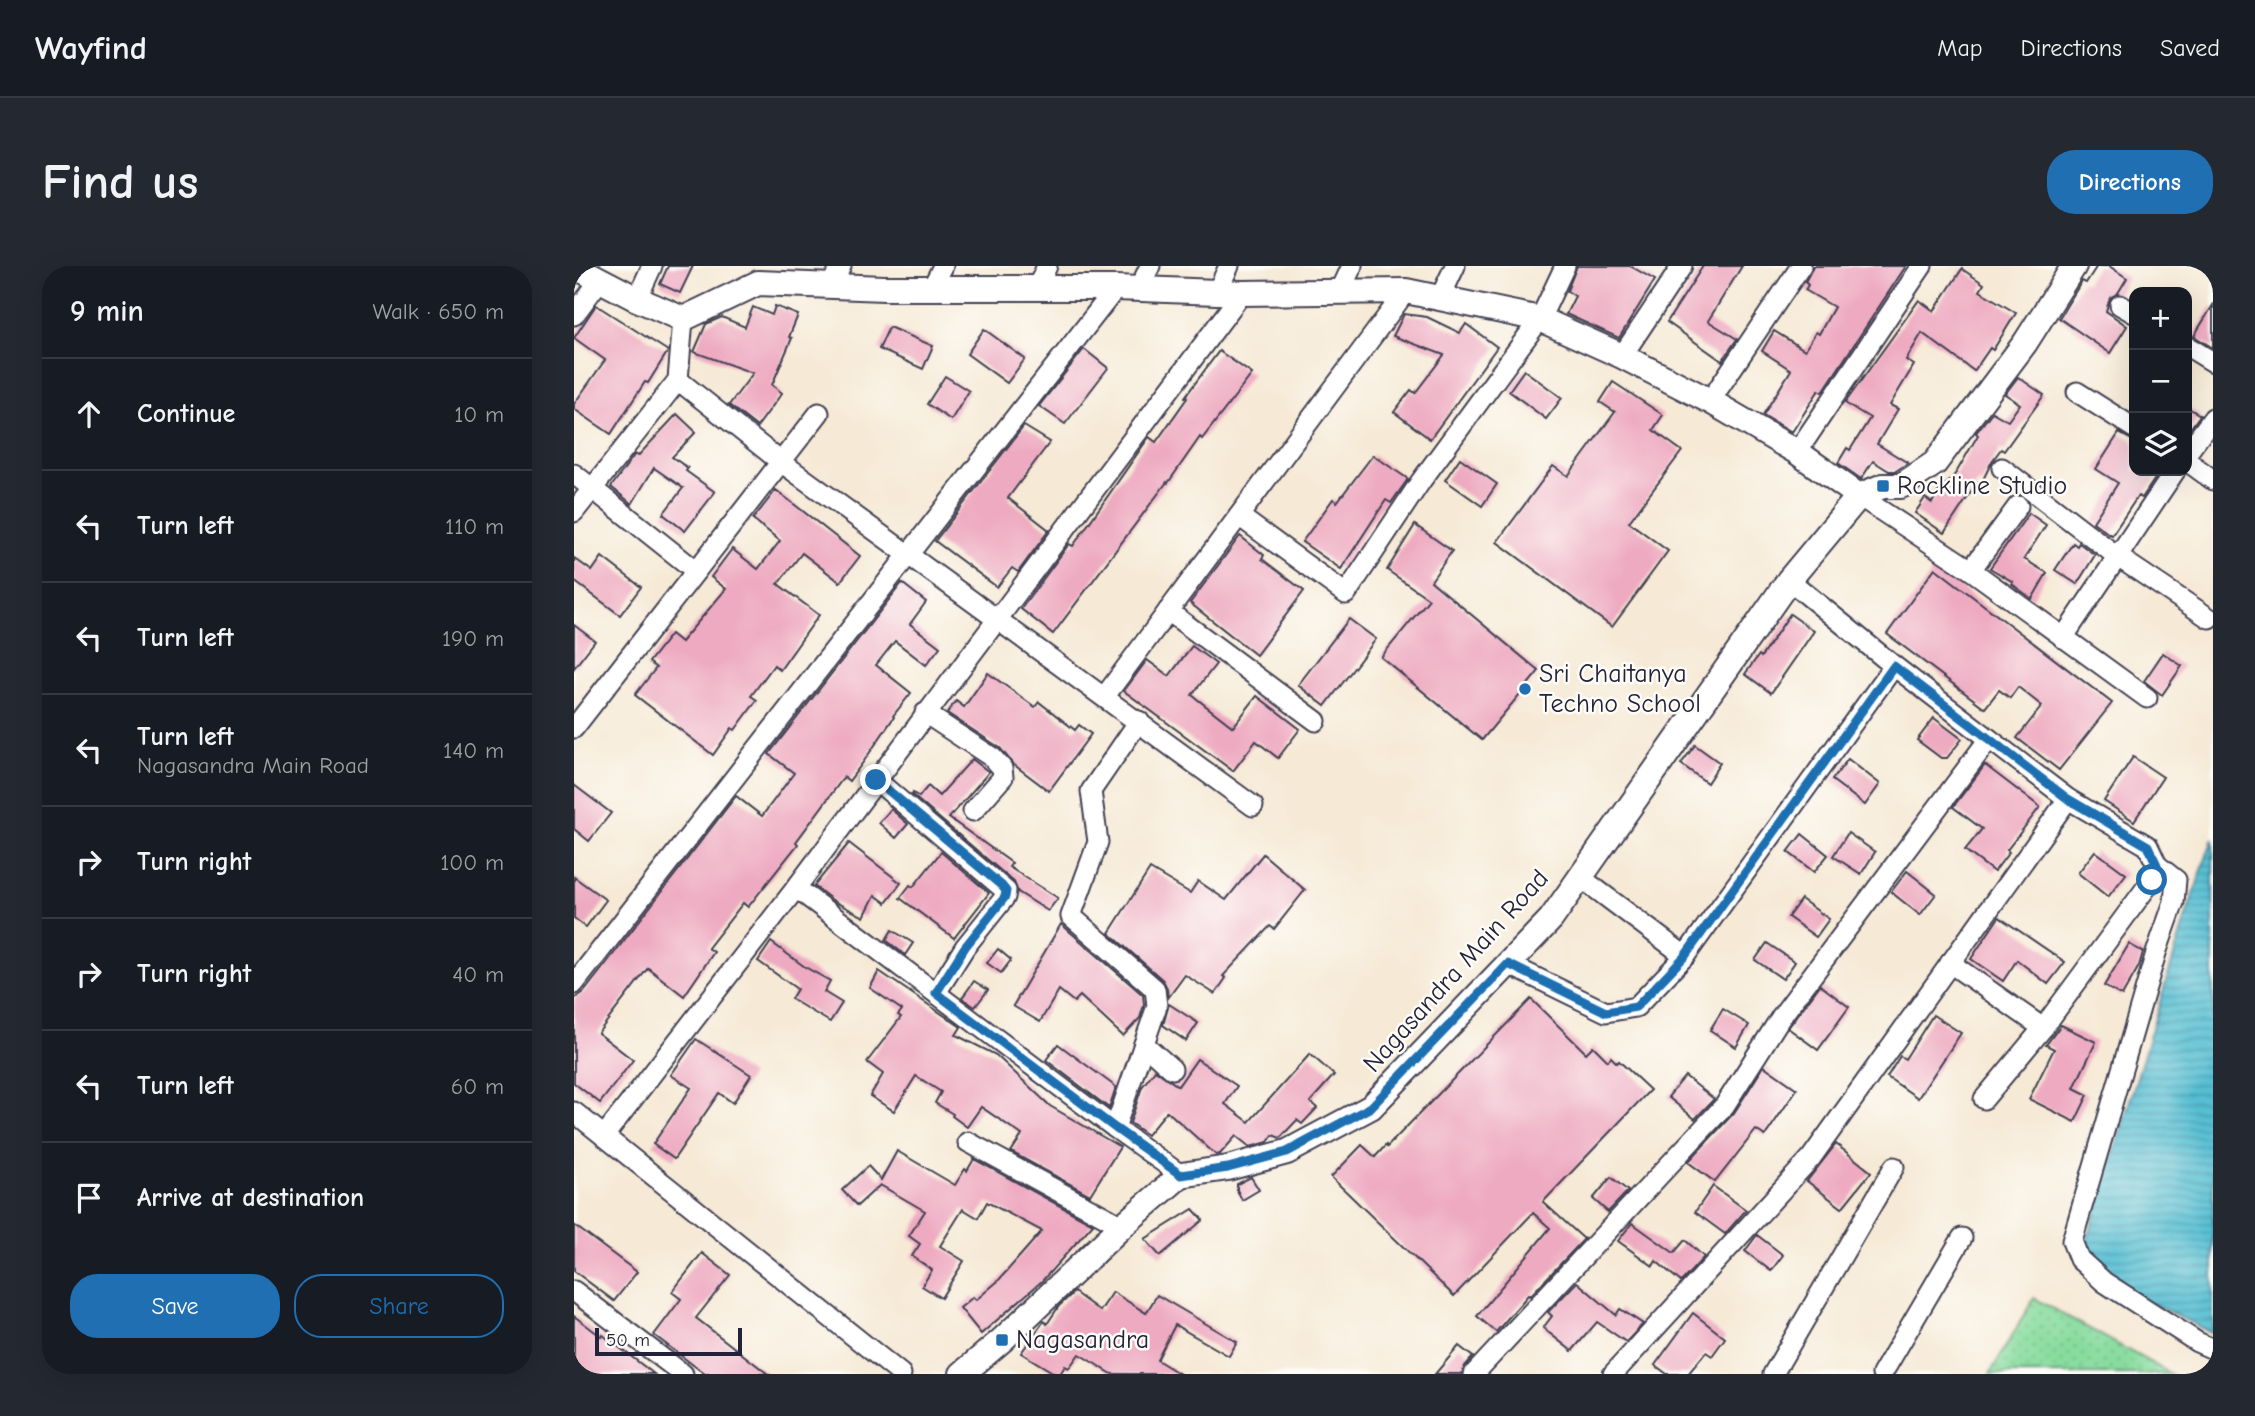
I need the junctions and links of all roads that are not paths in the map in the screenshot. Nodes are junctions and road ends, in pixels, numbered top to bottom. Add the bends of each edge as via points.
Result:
1 (574, 266) edge
2 (652, 266) edge
3 (1150, 266) edge
4 (1229, 266) edge
5 (1352, 266) edge
6 (1455, 266) edge
7 (1565, 266) edge
8 (1682, 266) edge
9 (1801, 266) edge
10 (1923, 266) edge
11 (2074, 266) edge
12 (762, 275) edge
13 (836, 276) edge
14 (938, 277) edge
15 (1042, 277) edge
16 (600, 280) junction
17 (1128, 288) junction
18 (1406, 291) junction
19 (1217, 292) junction
20 (1340, 292) junction
21 (1242, 293) junction
22 (1440, 298) junction
23 (637, 299) junction
24 (574, 315) edge
25 (683, 319) junction
26 (1540, 319) junction
27 (2192, 349) edge
28 (1622, 356) junction
29 (2213, 362) edge
30 (678, 380) junction
31 (2077, 392) dead end
32 (1710, 401) junction
33 (819, 413) dead end
34 (2213, 418) edge
35 (2129, 425) edge
36 (2192, 446) edge
37 (1797, 452) junction
38 (781, 462) junction
39 (2192, 465) edge
40 (2002, 468) dead end
41 (574, 474) edge
42 (2172, 476) edge
43 (2213, 480) edge
44 (592, 489) junction
45 (1859, 496) junction
46 (2018, 506) dead end
47 (574, 512) edge
48 (1239, 516) junction
49 (909, 554) junction
50 (2118, 556) junction
51 (1971, 570) junction
52 (696, 571) junction
53 (1789, 580) junction
54 (1168, 611) junction
55 (997, 618) junction
56 (2209, 618) dead end
57 (2063, 638) junction
58 (1894, 666) junction
59 (1105, 696) junction
60 (2147, 698) dead end
61 (925, 713) junction
62 (1139, 721) junction
63 (1315, 721) dead end
64 (574, 729) edge
65 (1989, 738) junction
66 (876, 780) junction
67 (2068, 799) junction
68 (1253, 807) dead end
69 (973, 811) dead end
70 (2157, 865) junction
71 (1580, 877) junction
72 (796, 888) junction
73 (1685, 956) junction
74 (1950, 963) junction
75 (1508, 964) junction
76 (574, 984) edge
77 (936, 993) junction
78 (2043, 1028) junction
79 (1144, 1044) junction
80 (1171, 1069) dead end
81 (1984, 1099) dead end
82 (574, 1112) edge
83 (1115, 1128) junction
84 (604, 1136) junction
85 (968, 1142) dead end
86 (1894, 1167) dead end
87 (1181, 1175) junction
88 (1122, 1226) junction
89 (1962, 1238) dead end
90 (574, 1291) edge
91 (2213, 1349) edge
92 (1780, 1372) edge
93 (683, 1374) edge
94 (901, 1374) edge
95 (962, 1374) edge
96 (1474, 1374) edge
97 (1614, 1374) edge
98 (1882, 1374) edge

1 - 16 street
2 - 23 street
3 - 17 street
4 - 19 street
5 - 20 street
6 - 22 street
7 - 26 street
8 - 28 street
9 - 32 street
10 - 37 street
11 - 45 street via 2025,343 1935,463 1901,486 1882,486
12 - 13 street
12 - 25 street
13 - 14 street
14 - 15 street
15 - 17 street
16 - 23 street
16 - 24 street
17 - 19 street
17 - 49 street
18 - 20 street
18 - 22 street
18 - 48 street
19 - 21 street
20 - 21 street
21 - 55 street
22 - 26 street
23 - 25 street
25 - 30 street
26 - 28 street
26 - 48 street via 1421,481 1346,594
27 - 29 street
28 - 32 street
30 - 38 street
30 - 44 street
31 - 35 street
32 - 37 street
33 - 38 street
34 - 36 street
37 - 45 street
38 - 49 street
38 - 52 street
39 - 43 street
40 - 50 street
41 - 44 street
42 - 50 street
44 - 47 street
44 - 52 street
45 - 51 street
45 - 53 street, Nagasandra Main Road
46 - 51 street
48 - 54 street
49 - 55 street
49 - 76 street
50 - 56 street
50 - 57 street
51 - 57 street
52 - 64 street
53 - 58 street
53 - 71 street, Nagasandra Main Road
54 - 59 street
54 - 63 street
55 - 59 street
55 - 61 street
57 - 60 street
58 - 65 street
58 - 73 street
59 - 62 street
61 - 66 street
61 - 69 street via 1002,768 1003,777
62 - 68 street
62 - 79 street via 1091,791 1098,842 1072,916 1155,989 1157,1006
65 - 67 street
65 - 96 street via 1781,1017 1725,1104
66 - 72 street
66 - 77 street via 1006,891
67 - 70 street via 2148,846
67 - 74 street
70 - 78 street via 2152,880
70 - 91 street via 2176,880 2174,902 2072,1241 2079,1259 2104,1282
71 - 73 street
71 - 75 street, Nagasandra Main Road via 1551,919
72 - 77 street
72 - 84 street
73 - 75 street via 1636,1007 1606,1012
74 - 78 street
74 - 97 street via 1811,1158
75 - 87 street, Nagasandra Main Road via 1371,1107 1287,1152
77 - 83 street
78 - 81 street
79 - 80 street
79 - 83 street
82 - 84 street
83 - 87 street
84 - 94 street
85 - 88 street
86 - 92 street
87 - 88 street
88 - 95 street
89 - 98 street
90 - 93 street

